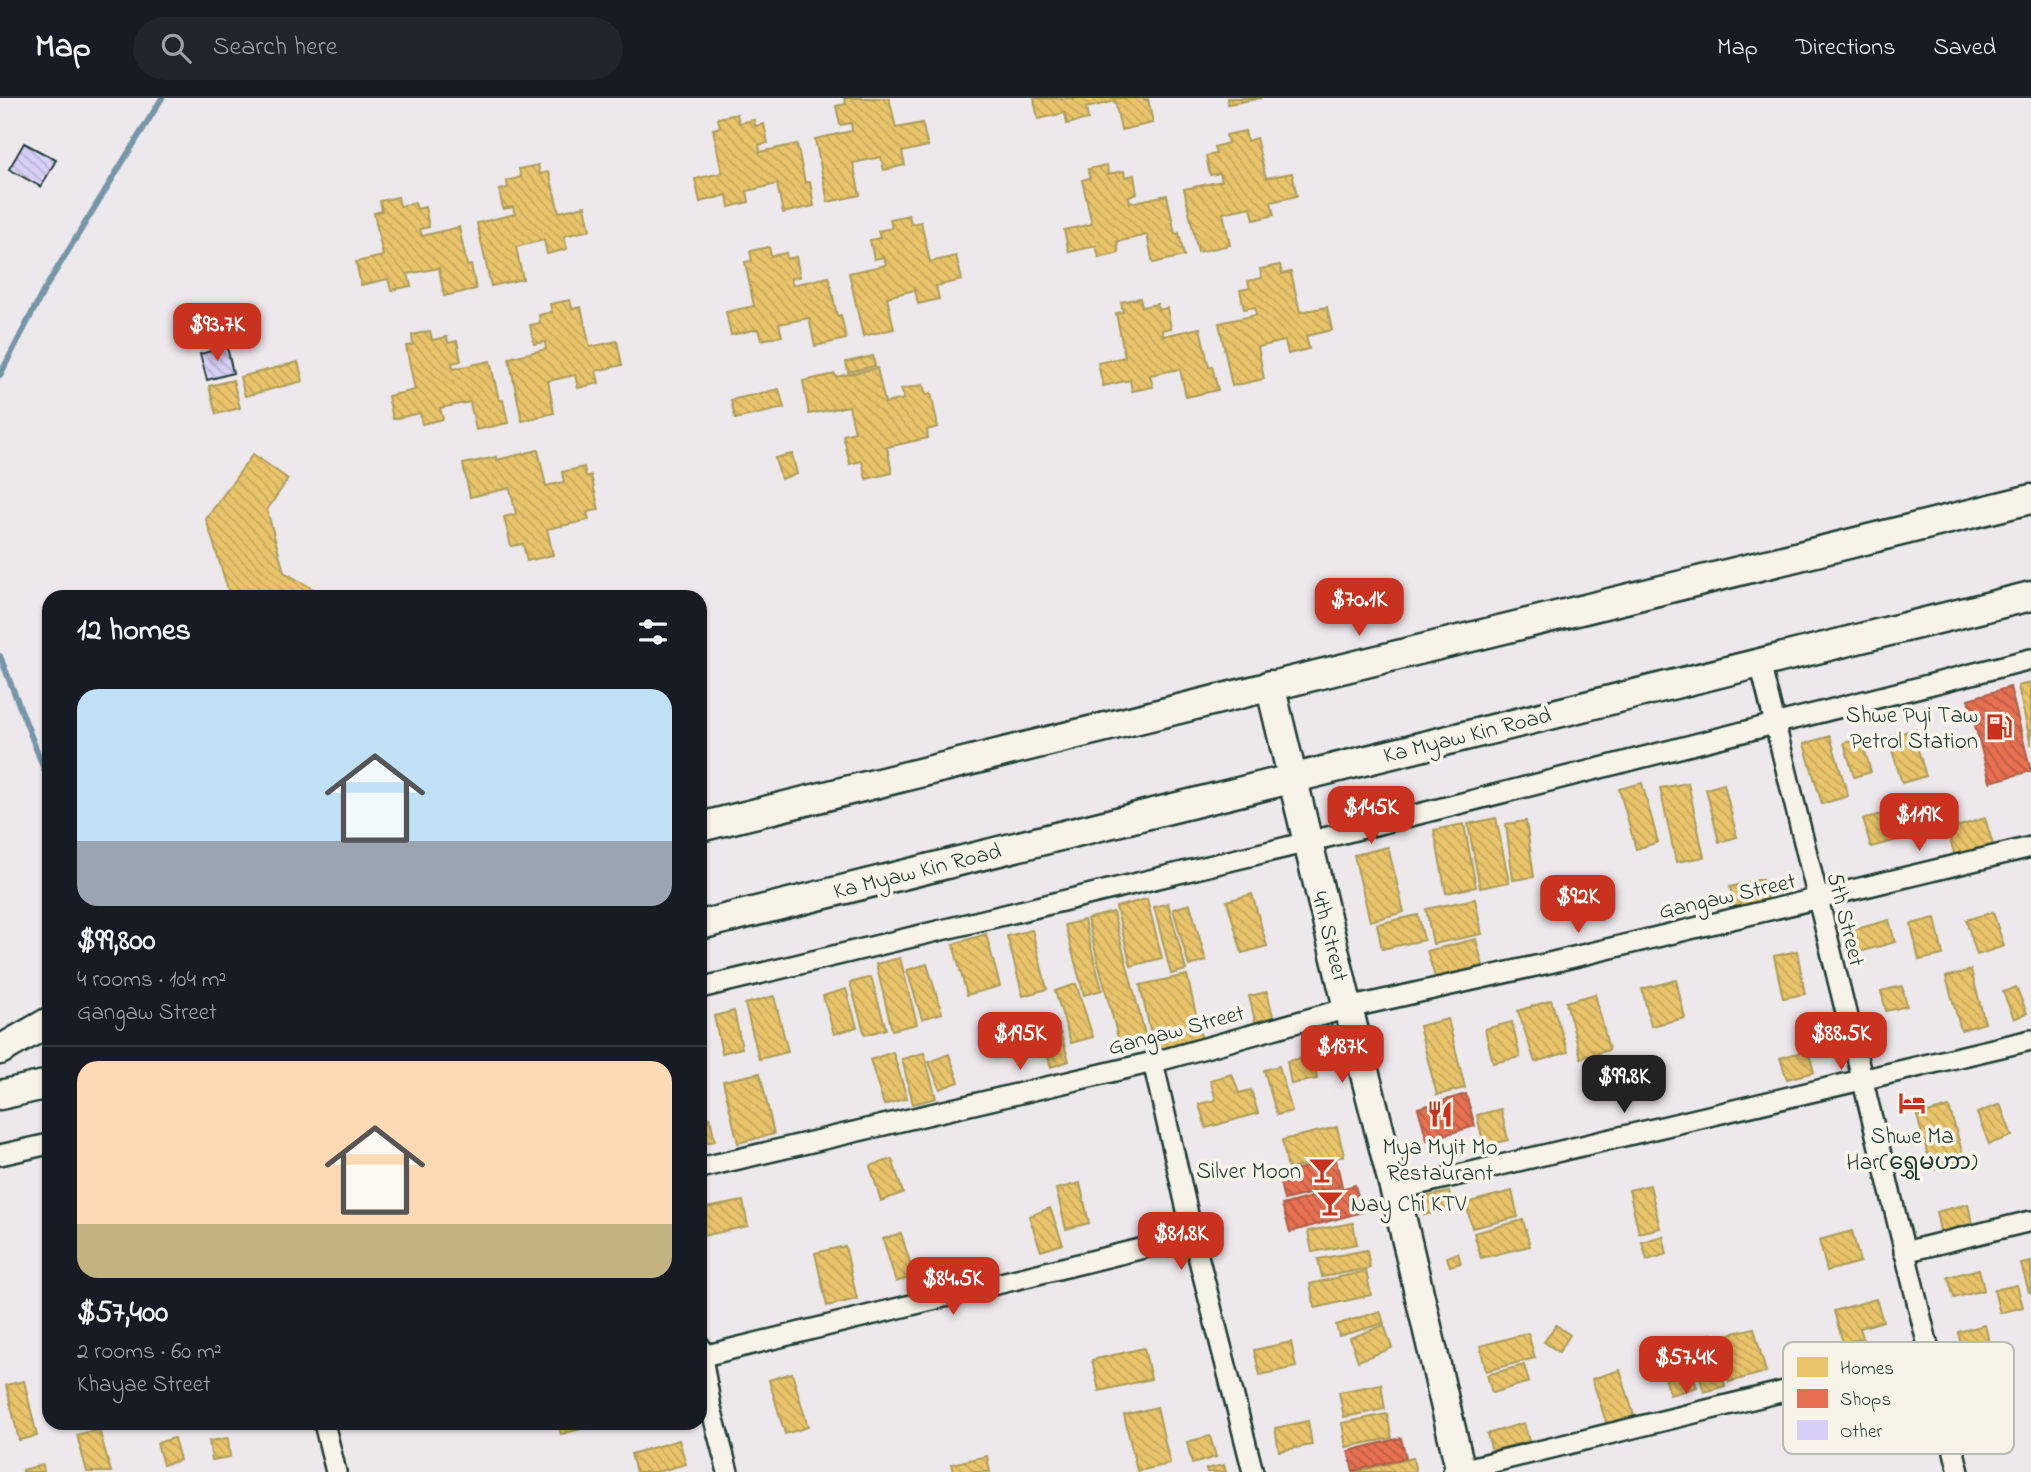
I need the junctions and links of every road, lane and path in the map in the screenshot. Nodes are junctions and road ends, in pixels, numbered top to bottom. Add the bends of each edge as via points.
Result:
1 (2031, 499) edge
2 (2031, 596) edge
3 (2031, 659) edge
4 (1760, 663) junction
5 (1270, 685) junction
6 (1774, 724) junction
7 (1293, 777) junction
8 (707, 825) edge
9 (1308, 842) junction
10 (2031, 847) edge
11 (1816, 898) junction
12 (707, 923) edge
13 (707, 986) edge
14 (1348, 1008) junction
15 (42, 1026) edge
16 (2031, 1040) edge
17 (0, 1050) edge
18 (1153, 1062) junction
19 (1863, 1079) junction
20 (42, 1086) edge
21 (0, 1095) edge
22 (42, 1146) edge
23 (0, 1155) edge
24 (707, 1166) edge
25 (1395, 1190) junction
26 (2031, 1221) edge
27 (1193, 1237) junction
28 (1904, 1252) junction
29 (1925, 1342) edge
30 (707, 1350) edge
31 (707, 1389) edge
32 (1783, 1392) edge
33 (326, 1430) edge
34 (1954, 1454) edge
35 (1458, 1471) edge
36 (336, 1472) edge
37 (728, 1472) edge
38 (1253, 1472) edge
39 (1959, 1472) edge

1 - 5 main road
2 - 4 main road, Ka Myaw Kin Road
3 - 6 street
4 - 6 street, 5th Street
4 - 7 main road, Ka Myaw Kin Road
5 - 7 main road, 4th Street
5 - 8 main road
6 - 9 street
6 - 11 street, 5th Street
7 - 9 main road, 4th Street
7 - 12 main road, Ka Myaw Kin Road
9 - 13 street
9 - 14 main road, 4th Street
10 - 11 street, Gangaw Street
11 - 14 street, Gangaw Street
11 - 19 street, 5th Street
14 - 18 street, Gangaw Street
14 - 25 main road, 4th Street
15 - 17 main road
16 - 19 street
18 - 24 street, Gangaw Street
18 - 27 street
19 - 25 street
19 - 28 street, 5th Street
20 - 21 main road
22 - 23 street
25 - 35 main road, 4th Street
26 - 28 street
27 - 30 street
27 - 38 street
28 - 29 street, 5th Street
31 - 37 street
32 - 35 street
33 - 36 street
34 - 39 street, 5th Street

